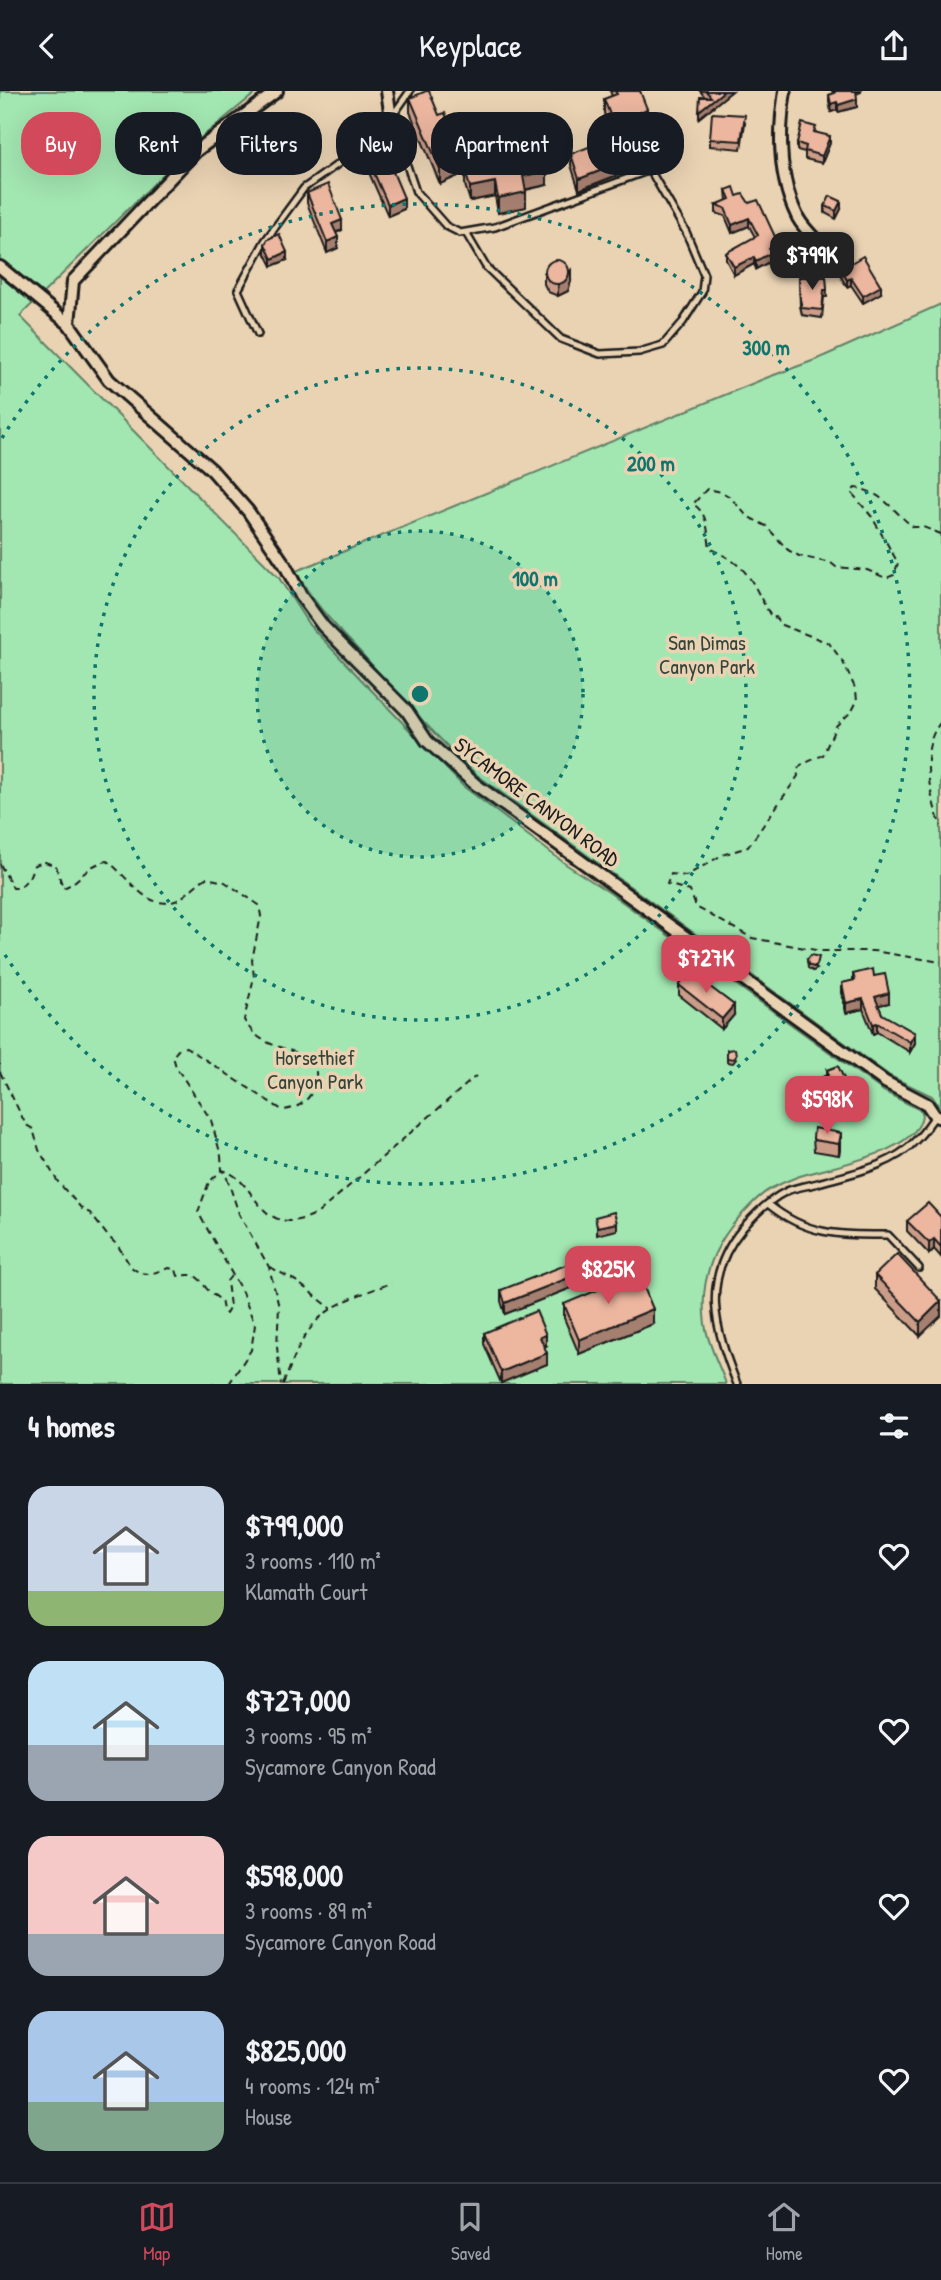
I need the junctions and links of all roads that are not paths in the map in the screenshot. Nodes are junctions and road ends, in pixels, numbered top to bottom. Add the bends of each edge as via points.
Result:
1 (277, 91) edge
2 (387, 91) edge
3 (410, 91) edge
4 (785, 91) edge
5 (390, 112) edge
6 (395, 112) edge
7 (336, 165) edge
8 (410, 175) edge
9 (466, 233) junction
10 (830, 255) dead end
11 (0, 267) edge
12 (69, 324) junction
13 (258, 334) dead end
14 (938, 1117) edge
15 (768, 1204) junction
16 (919, 1268) dead end
17 (737, 1384) edge

1 - 12 street via 196,151 73,281
2 - 5 street
3 - 6 lane
4 - 10 street via 779,127 783,175 799,219
7 - 13 lane via 304,188 237,290
8 - 9 lane via 416,193 446,226
9 - 9 lane via 495,227 649,170 686,232 704,275 702,292 663,345 639,352 600,354 561,339 486,267
11 - 12 street, SYCAMORE CANYON ROAD
12 - 14 street, SYCAMORE CANYON ROAD via 109,380 212,470 248,511 323,626 407,711 427,741 475,784 884,1082 927,1104
14 - 15 lane via 897,1155 787,1191
15 - 16 lane via 788,1221 831,1234 888,1235
15 - 17 lane via 728,1246 718,1271 715,1317

